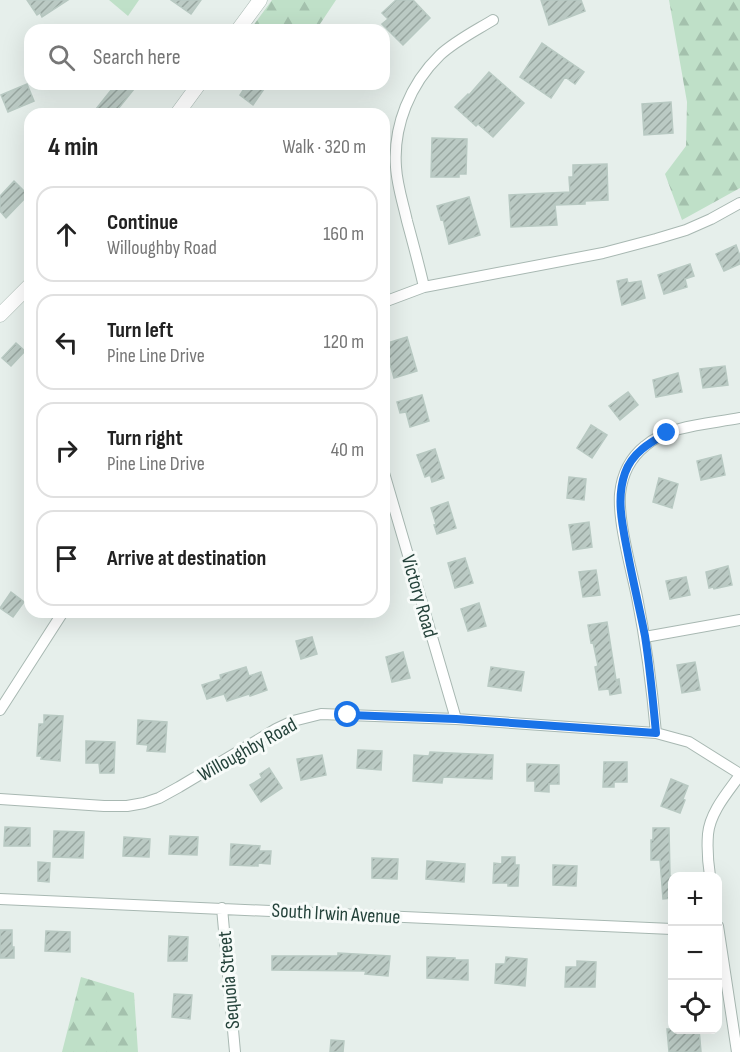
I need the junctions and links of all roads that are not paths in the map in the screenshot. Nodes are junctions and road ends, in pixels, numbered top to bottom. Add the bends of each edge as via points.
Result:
1 (260, 0) edge
2 (493, 20) dead end
3 (242, 24) edge
4 (195, 90) edge
5 (181, 108) edge
6 (740, 203) edge
7 (424, 287) junction
8 (24, 291) edge
9 (390, 300) edge
10 (0, 315) edge
11 (740, 418) edge
12 (390, 494) edge
13 (59, 618) edge
14 (740, 620) edge
15 (645, 637) junction
16 (0, 710) edge
17 (456, 719) junction
18 (656, 733) junction
19 (740, 775) edge
20 (0, 800) edge
21 (710, 872) edge
22 (0, 899) edge
23 (222, 908) junction
24 (668, 929) edge
25 (722, 952) edge
26 (737, 1030) edge
27 (235, 1052) edge
28 (737, 1052) edge

1 - 3 street
2 - 7 street via 460,39 435,61 412,92 401,118 396,165
4 - 5 street
6 - 7 street via 703,223 656,239
7 - 9 street
8 - 10 street
11 - 15 street via 667,433 646,445 625,472 620,495 623,530
12 - 17 street, Victory Road
13 - 16 street
14 - 15 street
15 - 18 street
17 - 18 street, Willoughby Road
17 - 20 street, Willoughby Road via 307,716 276,729 180,788 144,803 104,806
18 - 19 street, Willoughby Road via 689,742
19 - 21 street via 718,807 708,832
22 - 23 street, South Irwin Avenue
23 - 24 street, South Irwin Avenue
23 - 27 street, Sequoia Street
25 - 26 street
26 - 28 street

